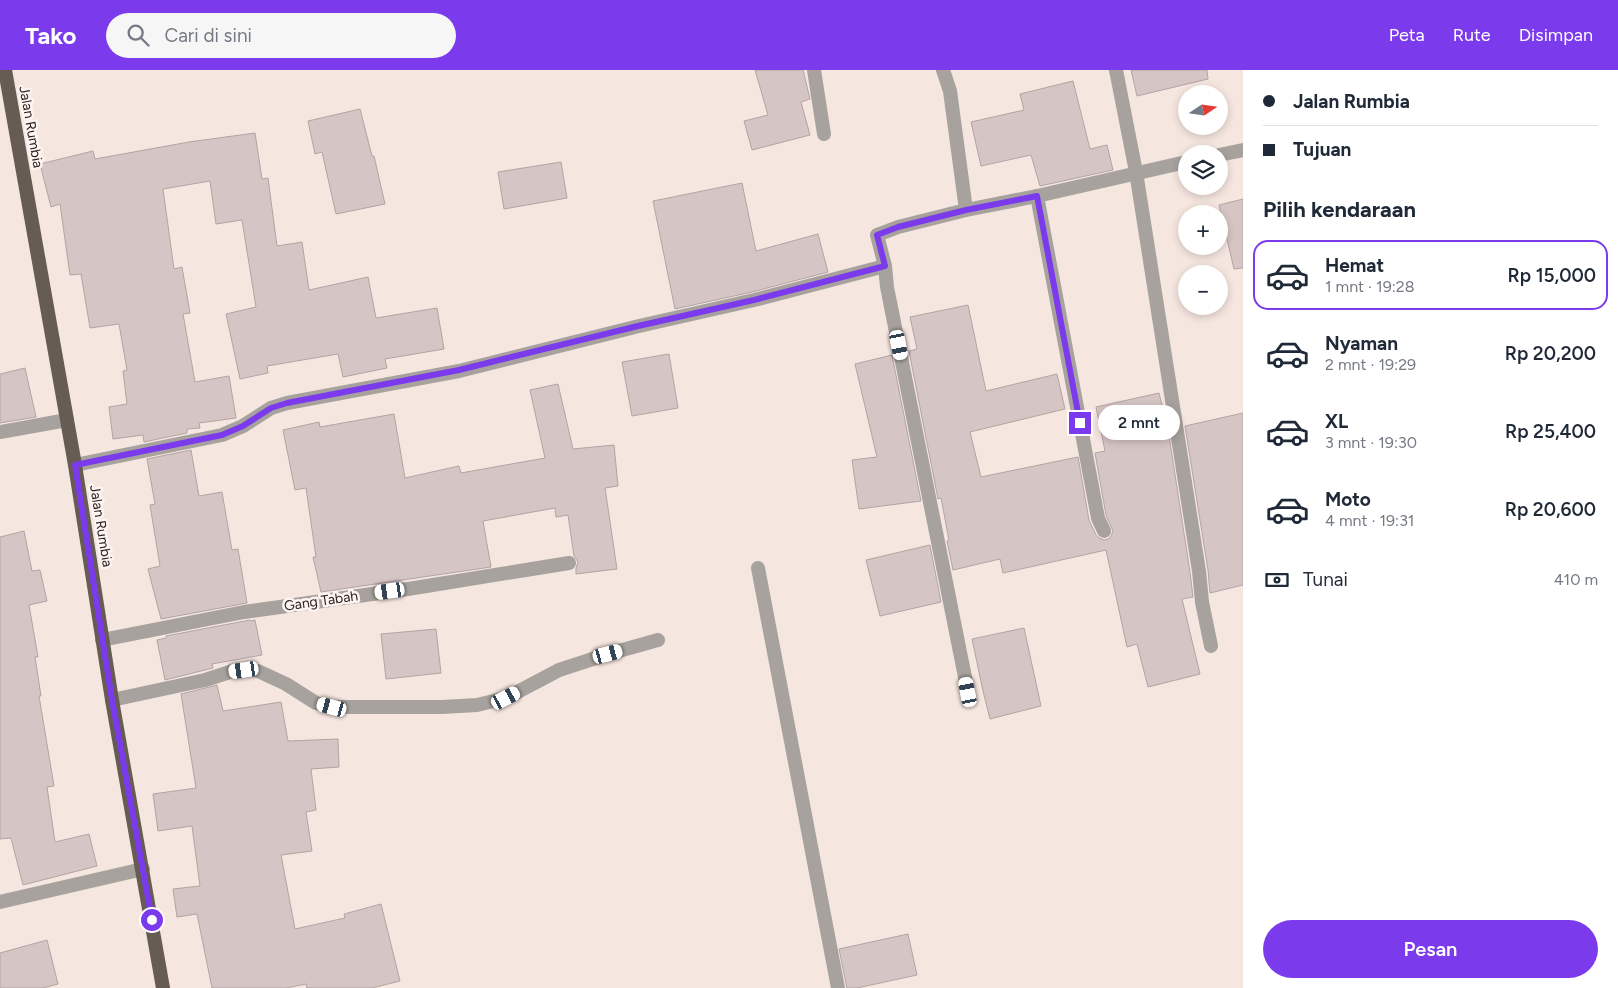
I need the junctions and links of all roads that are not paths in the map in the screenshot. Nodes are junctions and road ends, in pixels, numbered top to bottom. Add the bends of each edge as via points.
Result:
1 (5, 70) edge
2 (814, 70) edge
3 (943, 70) edge
4 (1116, 70) edge
5 (824, 134) dead end
6 (1243, 150) edge
7 (1228, 153) edge
8 (1178, 164) edge
9 (1136, 172) junction
10 (1037, 196) junction
11 (966, 210) junction
12 (885, 266) junction
13 (66, 420) junction
14 (0, 432) edge
15 (75, 465) junction
16 (1104, 530) dead end
17 (570, 563) dead end
18 (758, 568) dead end
19 (102, 640) junction
20 (658, 640) dead end
21 (1211, 646) dead end
22 (968, 692) dead end
23 (112, 700) junction
24 (143, 869) junction
25 (0, 902) edge
26 (163, 988) edge
27 (838, 988) edge

1 - 13 highway, Jalan Rumbia
2 - 5 street
3 - 11 street via 950,91
4 - 9 street
6 - 7 street
8 - 9 street
9 - 10 street
9 - 21 street
10 - 11 street
10 - 16 street via 1098,518
11 - 12 street via 877,235
12 - 15 street via 459,370 287,403 271,408 222,435
12 - 22 street
13 - 14 street
13 - 15 highway, Jalan Rumbia
15 - 19 highway, Jalan Rumbia
17 - 19 street, Gang Tabah via 244,612
18 - 27 street
19 - 23 highway, Jalan Rumbia
20 - 23 street via 559,670 506,698 477,705 332,707 316,703 286,684 249,670
23 - 24 highway, Jalan Rumbia
24 - 25 street
24 - 26 highway, Jalan Rumbia

